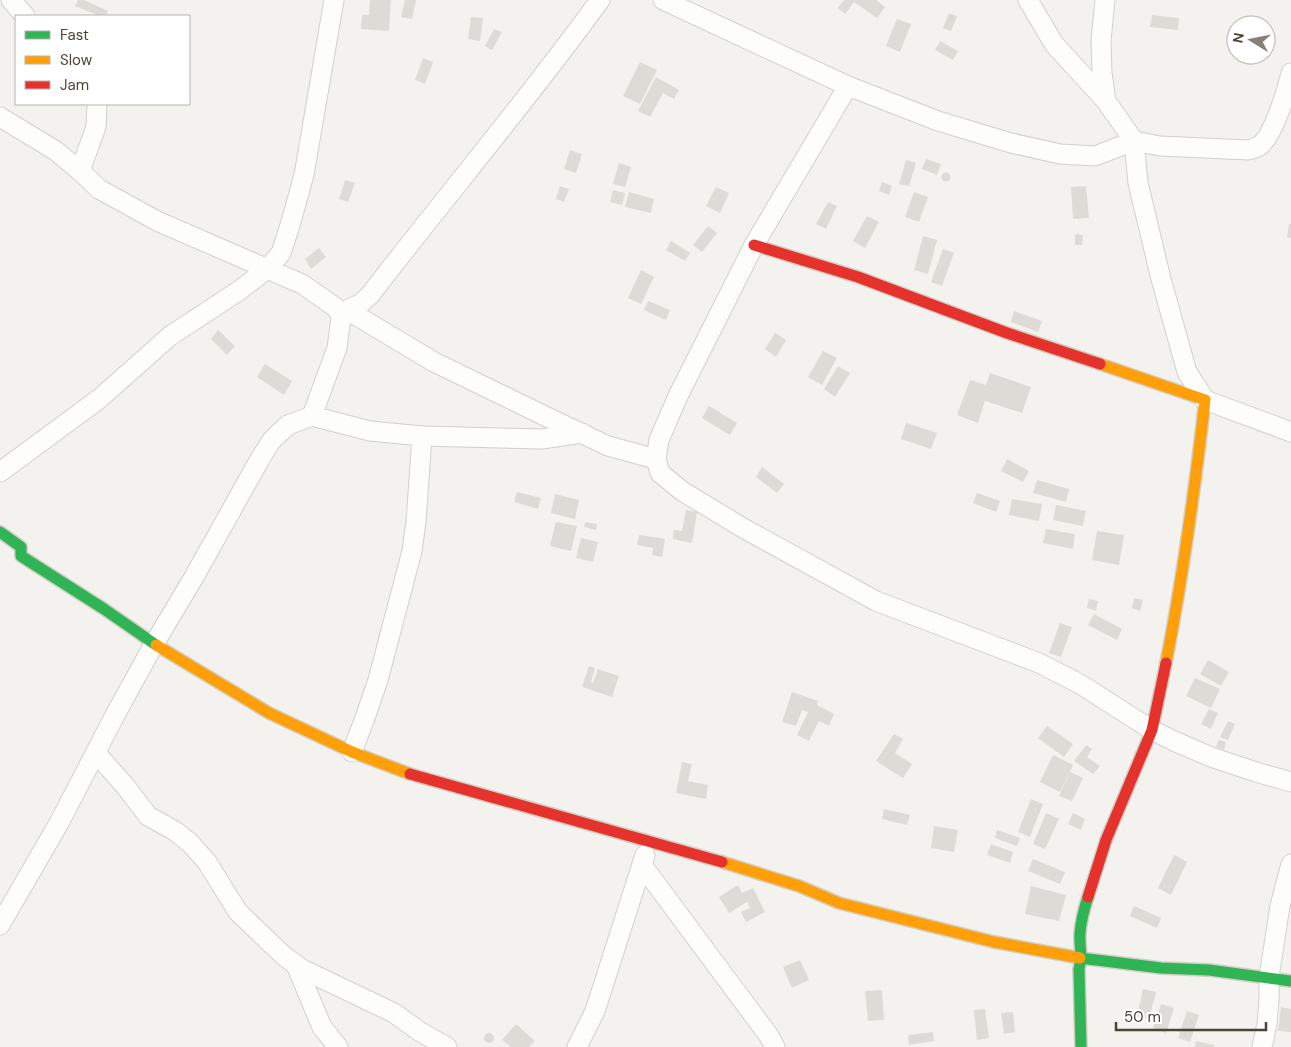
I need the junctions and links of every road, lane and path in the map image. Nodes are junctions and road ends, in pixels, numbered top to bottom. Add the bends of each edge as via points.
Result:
1 (12, 0) edge
2 (334, 0) edge
3 (600, 0) edge
4 (663, 0) edge
5 (1028, 0) edge
6 (1105, 0) edge
7 (23, 15) edge
8 (1291, 72) edge
9 (848, 86) junction
10 (1106, 101) junction
11 (97, 105) edge
12 (0, 117) edge
13 (1134, 141) junction
14 (80, 171) junction
15 (754, 245) junction
16 (267, 269) junction
17 (343, 311) junction
18 (1205, 400) junction
19 (312, 416) junction
20 (1291, 432) edge
21 (582, 433) junction
22 (422, 436) junction
23 (656, 459) junction
24 (0, 472) edge
25 (0, 532) edge
26 (154, 644) junction
27 (1152, 730) junction
28 (352, 752) junction
29 (96, 753) junction
30 (1291, 782) edge
31 (651, 842) junction
32 (1291, 864) edge
33 (642, 865) junction
34 (0, 925) edge
35 (1082, 958) junction
36 (296, 966) junction
37 (1269, 977) junction
38 (1291, 981) edge
39 (338, 1047) edge
40 (447, 1047) edge
41 (577, 1047) edge
42 (775, 1047) edge
43 (1081, 1047) edge
44 (1262, 1047) edge

1 - 7 street
2 - 16 street via 304,175 281,253
3 - 17 street via 370,295 360,304
4 - 9 street
5 - 10 street via 1054,44
6 - 10 street via 1101,40
8 - 13 street via 1273,126 1261,145 1248,150 1160,146
9 - 13 street via 938,121 1060,154 1094,156
9 - 15 street
10 - 13 street
11 - 14 street via 96,127
12 - 14 street via 56,151
13 - 18 street via 1138,183 1161,279 1188,372
14 - 16 street via 99,189 157,221
15 - 18 street via 858,277 1007,333
15 - 23 street via 678,396 659,440
16 - 17 street via 302,284
16 - 24 street via 170,336 99,399
17 - 19 street via 337,348
17 - 21 street via 434,362
18 - 20 street
18 - 27 street via 1177,606
19 - 22 street via 370,431
19 - 26 street via 288,425 272,440
21 - 22 street via 542,439
21 - 23 street via 608,446
22 - 28 street via 412,551 378,680
23 - 27 street via 660,474 682,491 833,578 876,601 1039,662
25 - 26 street via 21,547 21,556
26 - 28 street via 269,713
26 - 29 street
27 - 30 street via 1211,757
27 - 35 street via 1106,840 1091,886 1082,918
28 - 31 street via 405,772
29 - 34 street
29 - 36 street via 148,816 190,843 238,912
31 - 33 street
31 - 35 street via 737,866 839,902 994,942
32 - 37 street via 1280,906
33 - 41 street via 595,1011
33 - 42 street
35 - 37 street
35 - 43 street via 1079,969
36 - 39 street via 322,1027
36 - 40 street via 382,1006
37 - 38 street
37 - 44 street via 1269,1008

